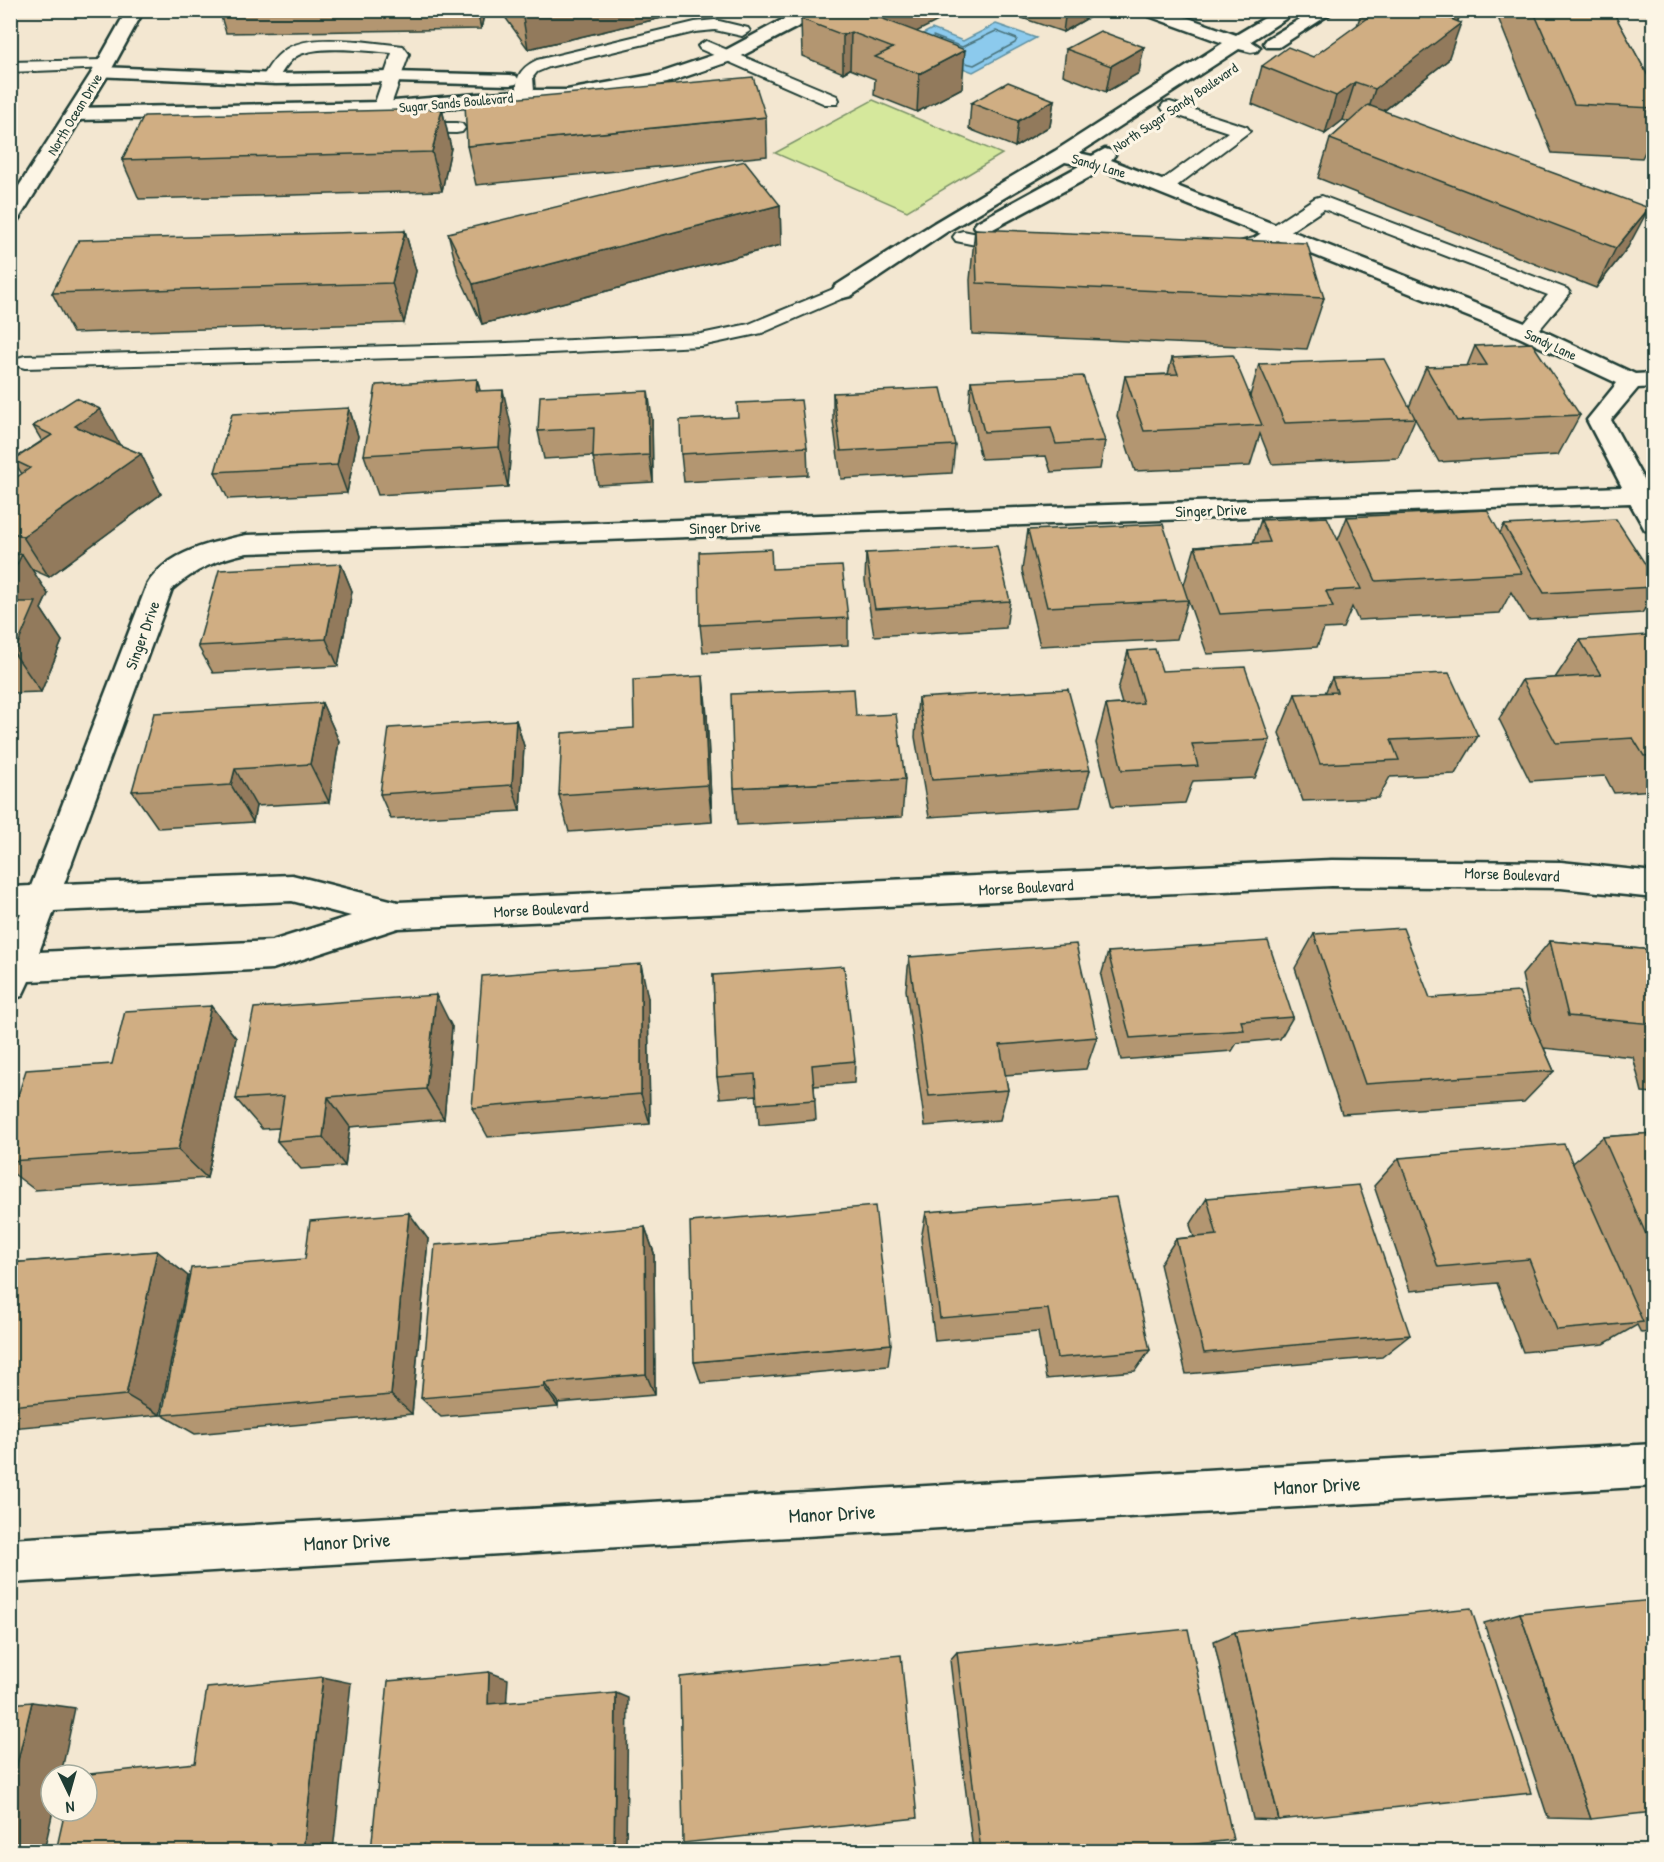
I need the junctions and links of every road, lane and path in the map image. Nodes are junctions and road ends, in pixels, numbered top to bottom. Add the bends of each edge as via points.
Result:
1 (136, 10) edge
2 (787, 10) edge
3 (822, 10) edge
4 (1149, 10) edge
5 (1188, 10) edge
6 (1291, 10) edge
7 (1329, 10) edge
8 (742, 31) junction
9 (1244, 38) junction
10 (705, 46) junction
11 (1269, 46) junction
12 (728, 56) junction
13 (1243, 61) dead end
14 (10, 67) edge
15 (102, 69) junction
16 (392, 77) junction
17 (1216, 78) dead end
18 (269, 79) junction
19 (527, 89) junction
20 (831, 100) dead end
21 (382, 108) junction
22 (590, 108) edge
23 (545, 112) junction
24 (1163, 112) joint
25 (75, 114) junction
26 (513, 117) edge
27 (456, 128) dead end
28 (1121, 143) dead end
29 (1062, 155) junction
30 (1089, 168) junction
31 (1164, 187) junction
32 (10, 217) edge
33 (963, 237) junction
34 (1268, 237) junction
35 (1033, 251) edge
36 (1209, 254) edge
37 (896, 256) junction
38 (843, 291) joint
39 (1527, 332) junction
40 (1496, 342) edge
41 (25, 362) dead end
42 (1588, 384) dead end
43 (1634, 386) edge
44 (1637, 495) junction
45 (1653, 524) edge
46 (1653, 885) edge
47 (43, 899) junction
48 (10, 900) edge
49 (398, 915) junction
50 (13, 974) edge
51 (1653, 1466) edge
52 (10, 1561) edge

1 - 15 street, North Ocean Drive
2 - 8 street, Sugar Sands Boulevard
3 - 12 street, Sugar Sands Boulevard
4 - 9 street, North Sugar Sandy Boulevard
5 - 9 street, North Sugar Sandy Boulevard
6 - 9 street, North Sugar Sandy Boulevard
7 - 11 street, North Sugar Sandy Boulevard
8 - 10 street, Sugar Sands Boulevard
8 - 19 lane via 715,25 695,27 543,63 525,77
9 - 11 street, North Sugar Sandy Boulevard
9 - 29 street, North Sugar Sandy Boulevard
10 - 12 lane
10 - 19 street, Sugar Sands Boulevard via 691,54 632,71
11 - 13 street, North Sugar Sandy Boulevard
12 - 19 street, Sugar Sands Boulevard via 667,86 567,96
12 - 20 lane
14 - 15 lane
15 - 18 street, Sugar Sands Boulevard
15 - 25 street, North Ocean Drive
16 - 18 street, Sugar Sands Boulevard
16 - 18 lane via 401,54 397,49 306,47 284,57
16 - 19 street, Sugar Sands Boulevard via 498,78
16 - 21 lane
17 - 24 street, North Sugar Sandy Boulevard
19 - 21 street, Sugar Sands Boulevard
19 - 23 lane via 527,110
21 - 25 street, Sugar Sands Boulevard via 252,119
21 - 27 lane via 369,129
22 - 23 lane
23 - 26 lane
24 - 31 lane via 1241,131
25 - 32 street, North Ocean Drive
28 - 30 street, North Sugar Sandy Boulevard
29 - 30 street, Sandy Lane
29 - 37 street, North Sugar Sandy Boulevard
30 - 31 street, Sandy Lane
30 - 33 street, North Sugar Sandy Boulevard
30 - 34 street, Sandy Lane
31 - 34 street, Sandy Lane
33 - 35 lane
33 - 37 street, North Sugar Sandy Boulevard via 947,246
34 - 36 lane via 1245,248
34 - 39 street, Sandy Lane
34 - 39 lane via 1322,202 1560,293
34 - 40 street, Sandy Lane
37 - 38 street, North Sugar Sandy Boulevard
38 - 41 lane via 755,329 701,340
39 - 43 street, Sandy Lane
42 - 43 street
43 - 44 street via 1599,420
44 - 45 street
44 - 47 street, Singer Drive via 247,544 214,550 183,565 160,585
46 - 49 street, Morse Boulevard via 1561,876 1342,873
47 - 48 street, Morse Boulevard
47 - 49 street, Morse Boulevard via 292,888
47 - 50 street
49 - 50 street, Morse Boulevard via 272,955
51 - 52 street, Manor Drive

